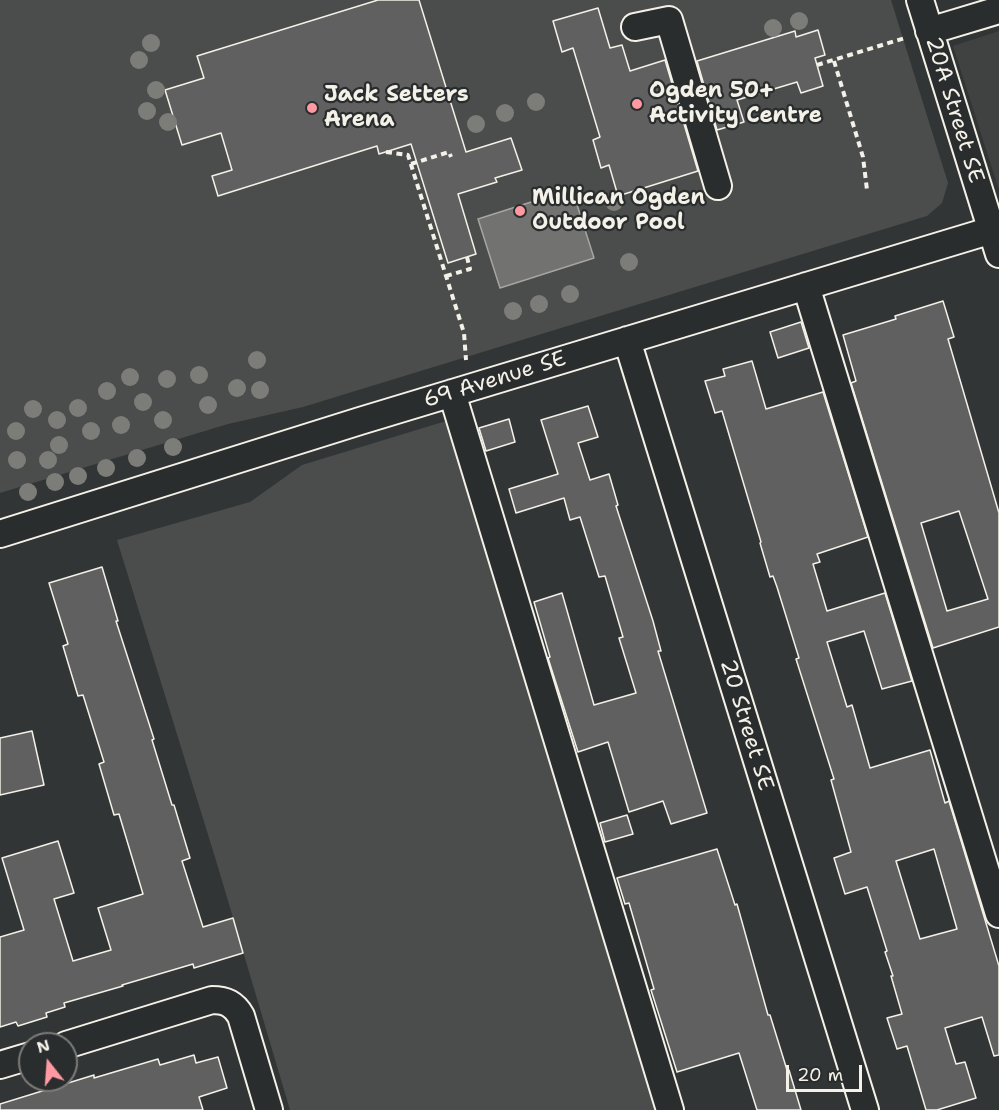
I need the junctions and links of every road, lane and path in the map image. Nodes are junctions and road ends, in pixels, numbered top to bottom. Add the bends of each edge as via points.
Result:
1 (920, 0) edge
2 (999, 10) edge
3 (635, 27) dead end
4 (920, 38) junction
5 (834, 61) junction
6 (817, 65) dead end
7 (386, 152) dead end
8 (451, 157) dead end
9 (411, 164) junction
10 (718, 186) dead end
11 (867, 190) dead end
12 (995, 242) edge
13 (467, 257) dead end
14 (446, 276) junction
15 (806, 286) junction
16 (627, 340) junction
17 (466, 360) dead end
18 (452, 393) junction
19 (0, 534) edge
20 (999, 914) edge
21 (78, 1041) edge
22 (18, 1060) edge
23 (0, 1065) edge
24 (269, 1110) edge
25 (670, 1110) edge
26 (865, 1110) edge

1 - 4 street, 20A Street SE
2 - 4 street
3 - 10 street via 669,20
4 - 5 path via 908,37
4 - 12 street, 20A Street SE
5 - 6 path
5 - 11 path via 863,157
7 - 9 path via 408,155
8 - 9 path via 449,152
9 - 14 path
12 - 15 street, 69 Avenue SE
13 - 14 path via 470,269
14 - 17 path via 464,333
15 - 16 street, 69 Avenue SE
15 - 20 street
16 - 18 street, 69 Avenue SE
16 - 26 street, 20 Street SE
18 - 19 street, 69 Avenue SE
18 - 25 street
21 - 24 street via 212,1000 230,1003 241,1016
22 - 23 street

